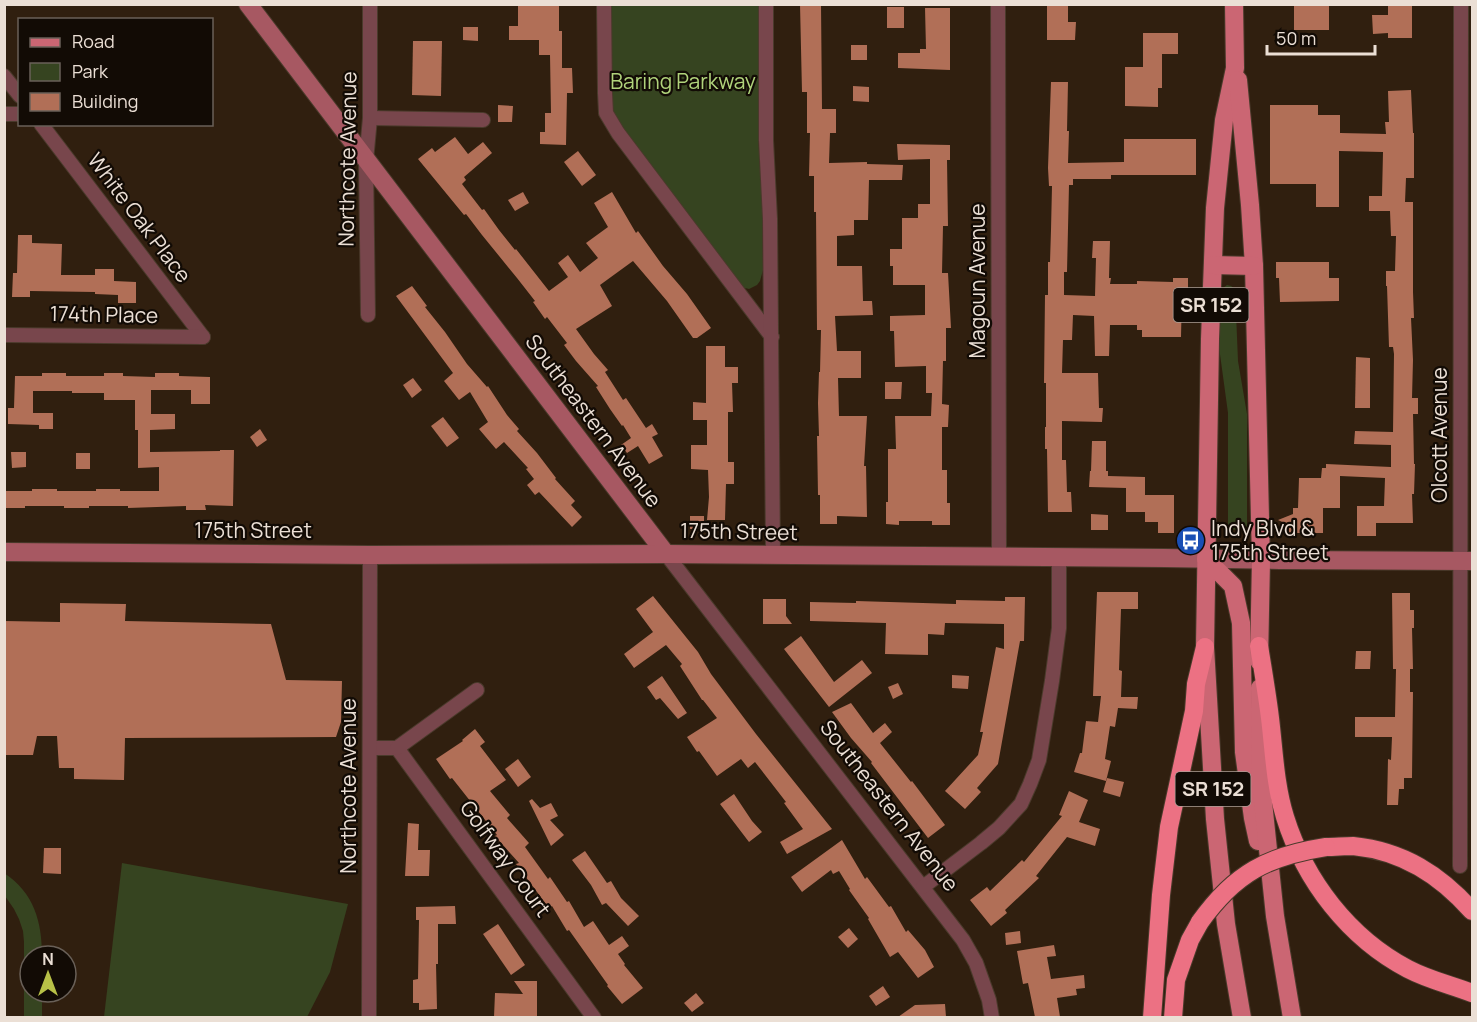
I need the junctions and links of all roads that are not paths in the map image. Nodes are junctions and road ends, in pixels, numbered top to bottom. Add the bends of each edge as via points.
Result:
1 (248, 4) edge
2 (370, 4) edge
3 (604, 4) edge
4 (766, 4) edge
5 (998, 4) edge
6 (1234, 4) edge
7 (1461, 4) edge
8 (1235, 68) junction
9 (4, 76) edge
10 (18, 94) edge
11 (370, 118) junction
12 (483, 120) dead end
13 (43, 126) edge
14 (366, 160) junction
15 (1248, 187) junction
16 (1217, 188) junction
17 (1213, 266) junction
18 (1254, 266) junction
19 (368, 315) dead end
20 (4, 335) edge
21 (203, 337) joint
22 (772, 337) junction
23 (4, 552) edge
24 (666, 554) junction
25 (370, 555) junction
26 (773, 555) junction
27 (999, 557) junction
28 (1059, 557) junction
29 (1206, 559) junction
30 (1261, 560) junction
31 (1467, 561) edge
32 (1259, 646) junction
33 (1205, 647) junction
34 (477, 690) dead end
35 (370, 748) junction
36 (397, 748) junction
37 (1460, 866) dead end
38 (923, 887) junction
39 (1473, 911) edge
40 (1275, 916) junction
41 (1473, 993) edge
42 (582, 1002) junction
43 (369, 1017) edge
44 (582, 1017) edge
45 (594, 1017) edge
46 (992, 1017) edge
47 (1152, 1017) edge
48 (1173, 1017) edge
49 (1242, 1017) edge
50 (1292, 1017) edge

1 - 14 street, Southeastern Avenue
2 - 11 street, Northcote Avenue
3 - 22 street via 606,112 618,134
4 - 22 street
5 - 27 street, Magoun Avenue
6 - 8 main road, SR 152
7 - 31 street, Olcott Avenue
8 - 15 main road, SR 152
8 - 16 main road, SR 152 via 1224,120
9 - 10 street
11 - 12 street
11 - 14 street, Northcote Avenue
13 - 21 street, White Oak Place
14 - 19 street, Northcote Avenue
14 - 24 street, Southeastern Avenue
15 - 16 main road
15 - 18 main road, SR 152
16 - 17 main road, SR 152
17 - 18 main road
17 - 29 main road, SR 152
18 - 30 main road, SR 152
20 - 21 street, 174th Place
22 - 26 street
23 - 25 street, 175th Street
24 - 25 street, 175th Street
24 - 26 street, 175th Street
24 - 38 street, Southeastern Avenue
25 - 35 street, Northcote Avenue
26 - 27 street, 175th Street
27 - 28 street, 175th Street
28 - 29 street, 175th Street
28 - 38 street via 1059,628 1039,760 1030,784 1021,804 999,828
29 - 30 street, 175th Street
29 - 33 main road, SR 152
29 - 40 main road via 1233,586 1241,623 1244,752 1253,818
30 - 31 street, 175th Street
30 - 32 main road, SR 152
31 - 37 street, Olcott Avenue
32 - 40 main road, SR 152 via 1262,783
32 - 41 highway via 1285,816 1296,848 1320,889 1360,936 1383,954 1410,970
33 - 47 highway via 1169,827
33 - 49 main road, SR 152 via 1215,819 1226,924
34 - 36 street
35 - 36 street
35 - 43 street, Northcote Avenue
36 - 42 street, Golfway Court
38 - 46 street, Southeastern Avenue via 976,963
39 - 48 highway, bridge via 1422,867 1371,848 1326,847 1289,854 1250,872 1213,903 1190,940 1176,980
40 - 50 main road, SR 152
42 - 44 street
42 - 45 street, Golfway Court

